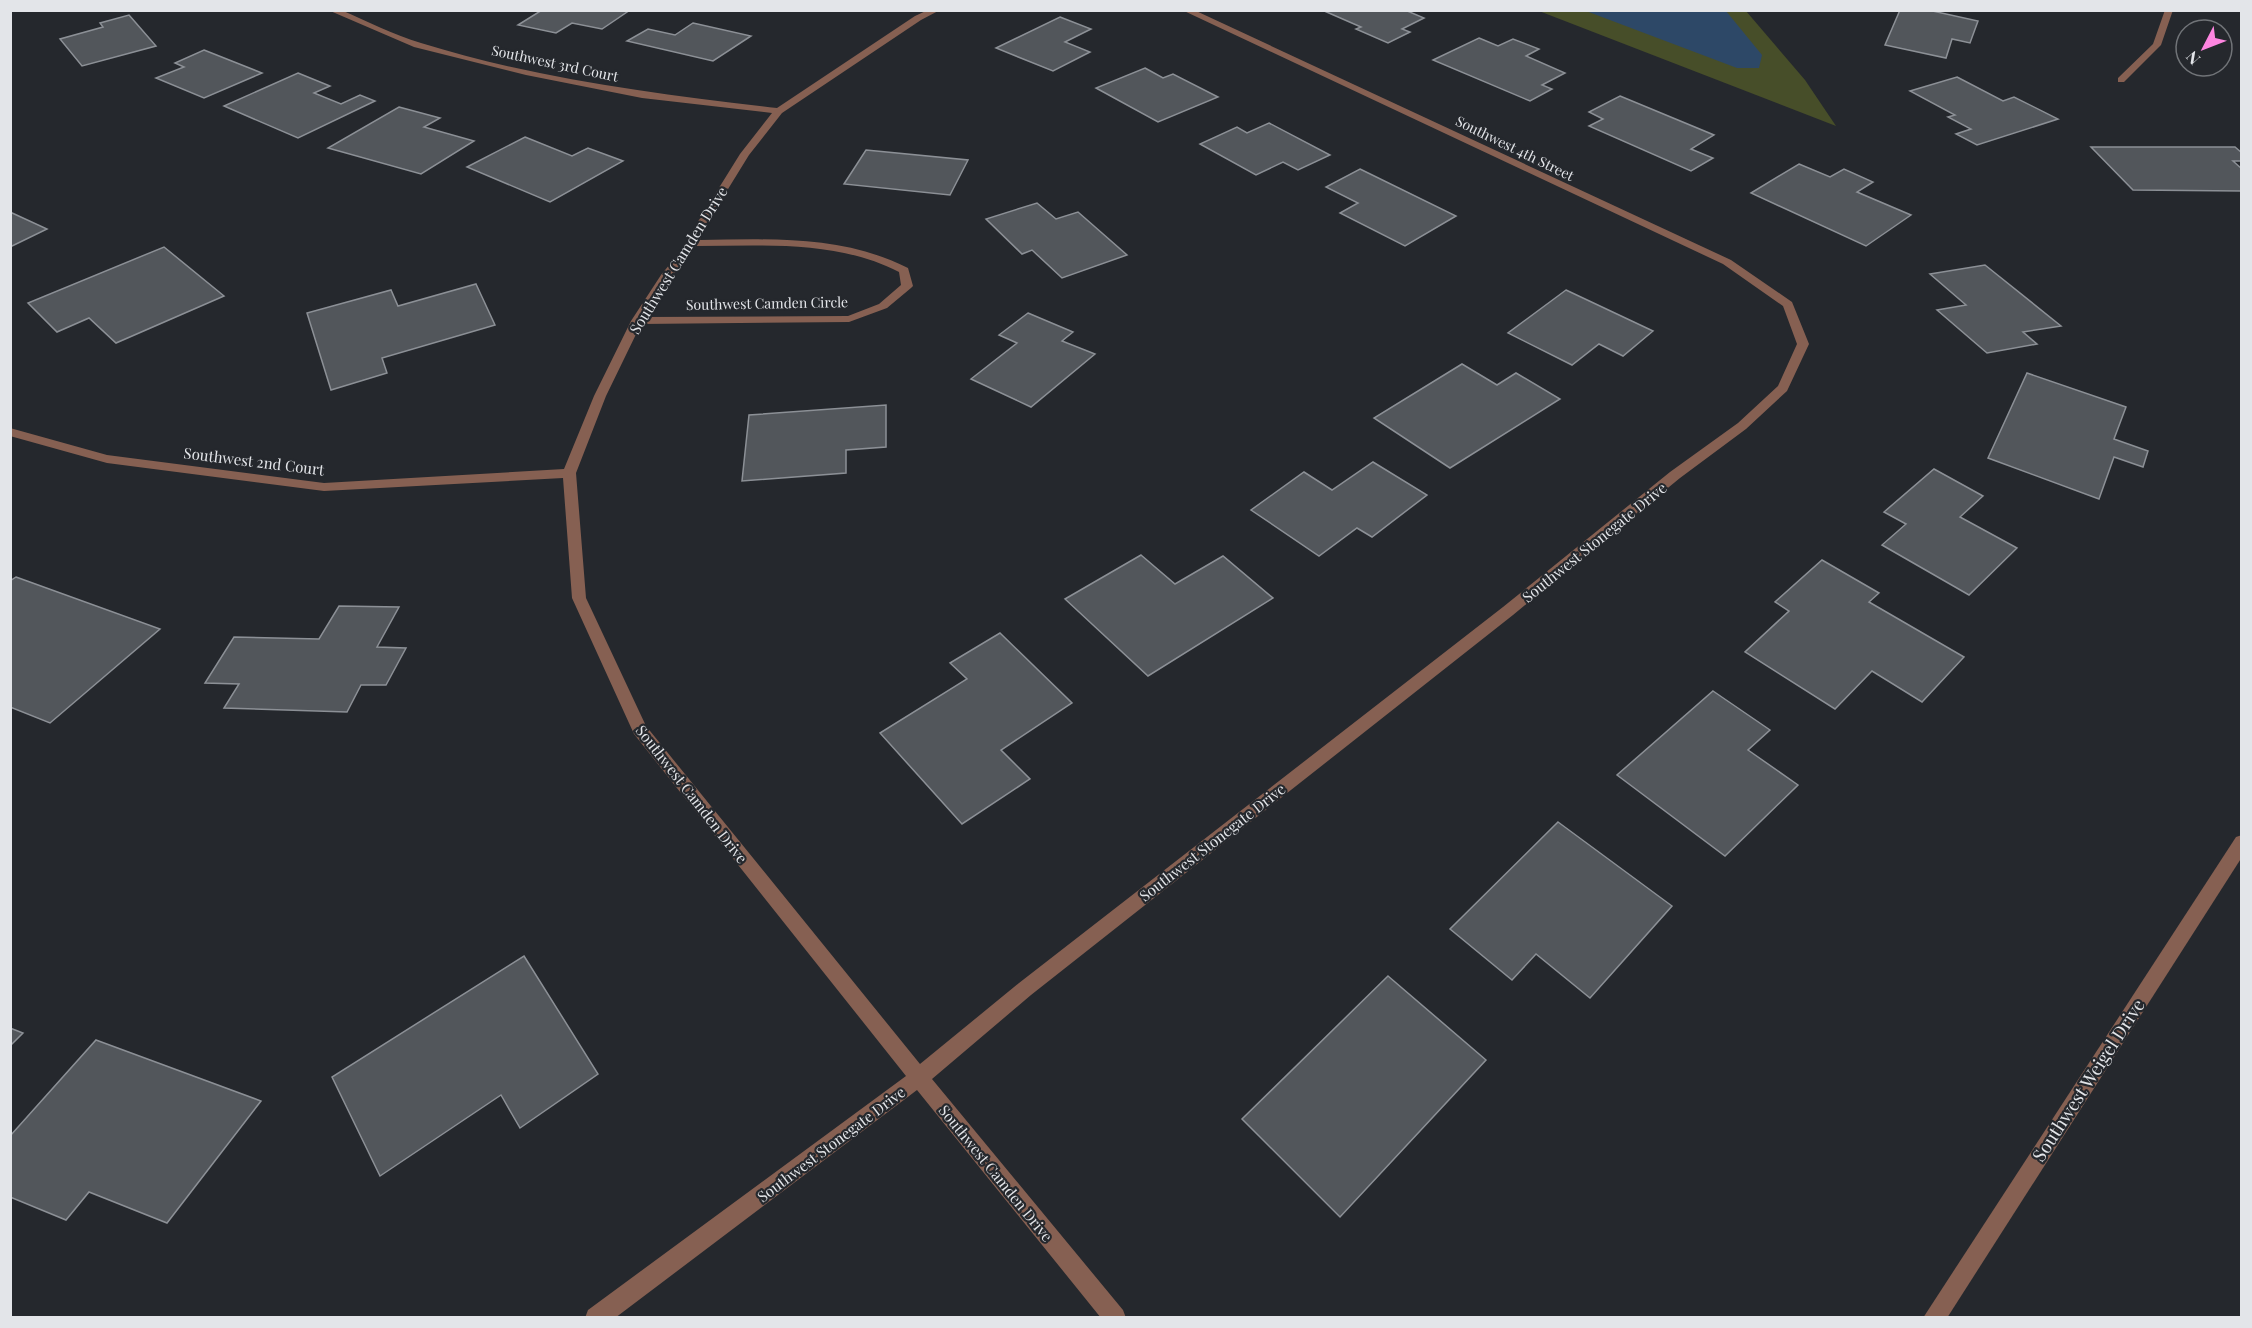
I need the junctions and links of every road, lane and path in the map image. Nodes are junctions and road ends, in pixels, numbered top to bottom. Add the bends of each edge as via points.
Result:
1 (332, 10) edge
2 (936, 10) edge
3 (1186, 10) edge
4 (2169, 10) edge
5 (2121, 80) dead end
6 (779, 111) junction
7 (693, 243) junction
8 (637, 321) junction
9 (1803, 344) joint
10 (10, 432) edge
11 (569, 473) junction
12 (2241, 842) edge
13 (918, 1078) junction
14 (596, 1317) edge
15 (1115, 1317) edge
16 (1934, 1317) edge

1 - 6 street, Southwest 3rd Court via 417,45 526,72 642,95
2 - 6 street, Southwest Camden Drive via 918,18
3 - 9 street, Southwest 4th Street via 1728,262 1788,304
4 - 5 street via 2157,45
6 - 7 street, Southwest Camden Drive via 745,154
7 - 8 street, Southwest Camden Drive
7 - 8 street, Southwest Camden Circle via 852,249 888,260 904,270 907,286 883,306 849,319
8 - 11 street, Southwest Camden Drive via 600,396
9 - 13 street, Southwest Stonegate Drive via 1783,388 1742,426 1025,989
10 - 11 street, Southwest 2nd Court via 107,459 324,487
11 - 13 street, Southwest Camden Drive via 579,598 640,730
12 - 16 street, Southwest Weigel Drive
13 - 14 street, Southwest Stonegate Drive
13 - 15 street, Southwest Camden Drive

